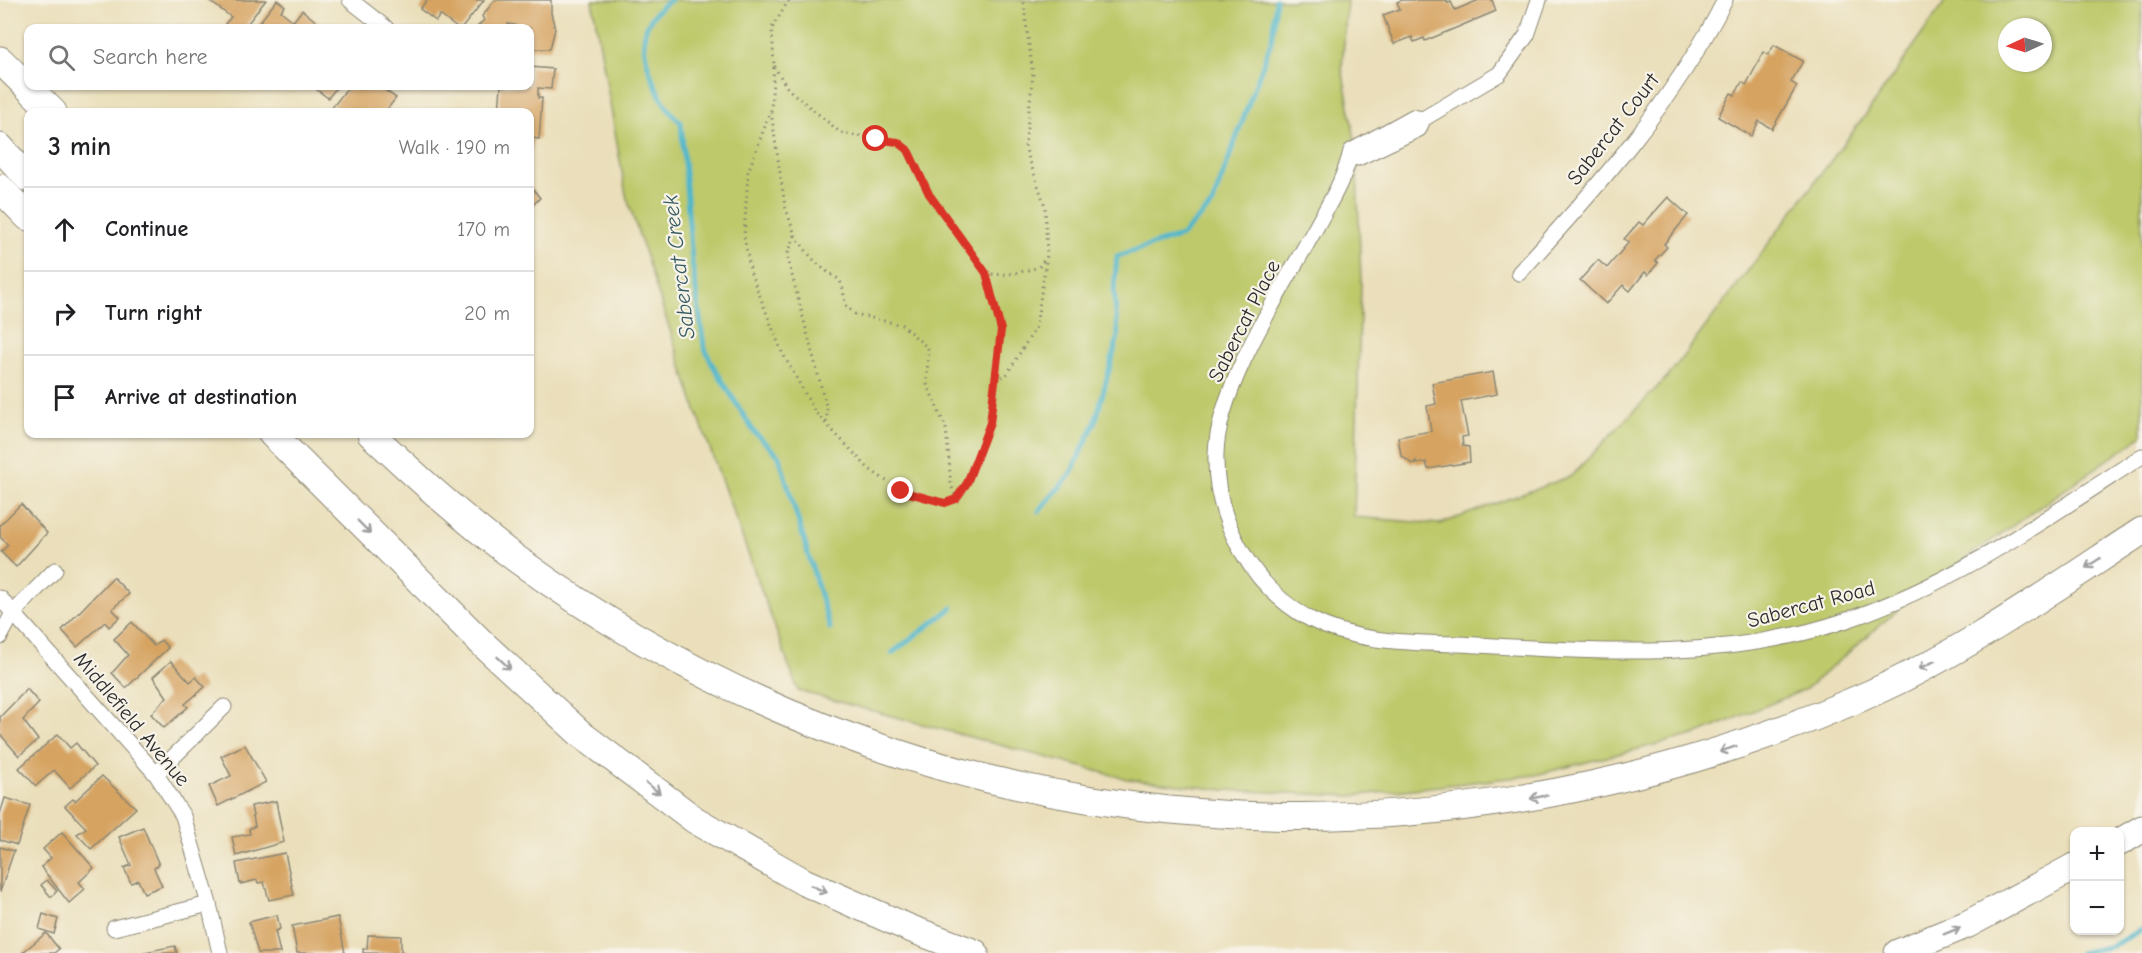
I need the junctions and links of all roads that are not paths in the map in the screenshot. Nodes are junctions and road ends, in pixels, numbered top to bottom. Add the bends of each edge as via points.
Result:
1 (350, 0) edge
2 (1539, 0) edge
3 (1725, 0) edge
4 (381, 24) edge
5 (0, 60) edge
6 (24, 84) edge
7 (31, 90) edge
8 (49, 108) edge
9 (0, 147) edge
10 (24, 174) edge
11 (0, 188) edge
12 (24, 213) edge
13 (1519, 273) dead end
14 (267, 438) edge
15 (276, 438) edge
16 (375, 438) edge
17 (2142, 456) edge
18 (323, 486) junction
19 (2142, 531) edge
20 (55, 570) dead end
21 (0, 598) edge
22 (13, 613) junction
23 (0, 637) edge
24 (1379, 640) joint
25 (225, 707) dead end
26 (156, 774) junction
27 (2142, 829) edge
28 (2124, 840) edge
29 (2070, 869) edge
30 (209, 904) junction
31 (114, 928) dead end
32 (220, 953) edge
33 (975, 953) edge
34 (1898, 953) edge

1 - 4 street
2 - 24 street, Sabercat Place via 1527,35 1499,74 1423,119 1419,129 1350,157 1338,187 1241,367 1224,409 1216,453 1219,493 1232,533 1251,567 1280,598 1309,619 1343,633
3 - 13 street, Sabercat Court via 1672,90 1597,188
5 - 6 highway
7 - 8 highway
9 - 10 highway
11 - 12 highway
14 - 18 highway
15 - 18 highway
19 -> 16 highway via 1948,654 1852,702 1688,762 1602,784 1454,809 1263,818 1179,812 1000,782 902,755 800,716 699,672 605,618 518,560 433,492
17 - 24 street, Sabercat Road via 1951,577 1840,623 1780,638 1712,649 1647,652
18 -> 33 highway via 484,645 582,735 695,819 804,882
20 - 22 street
21 - 22 street, Middlefield Avenue
22 - 23 street
22 - 26 street, Middlefield Avenue
25 - 26 street
26 - 30 street, Middlefield Avenue via 183,816
27 - 28 highway
34 -> 29 highway via 1968,924
30 - 31 street
30 - 32 street, Middlefield Avenue

